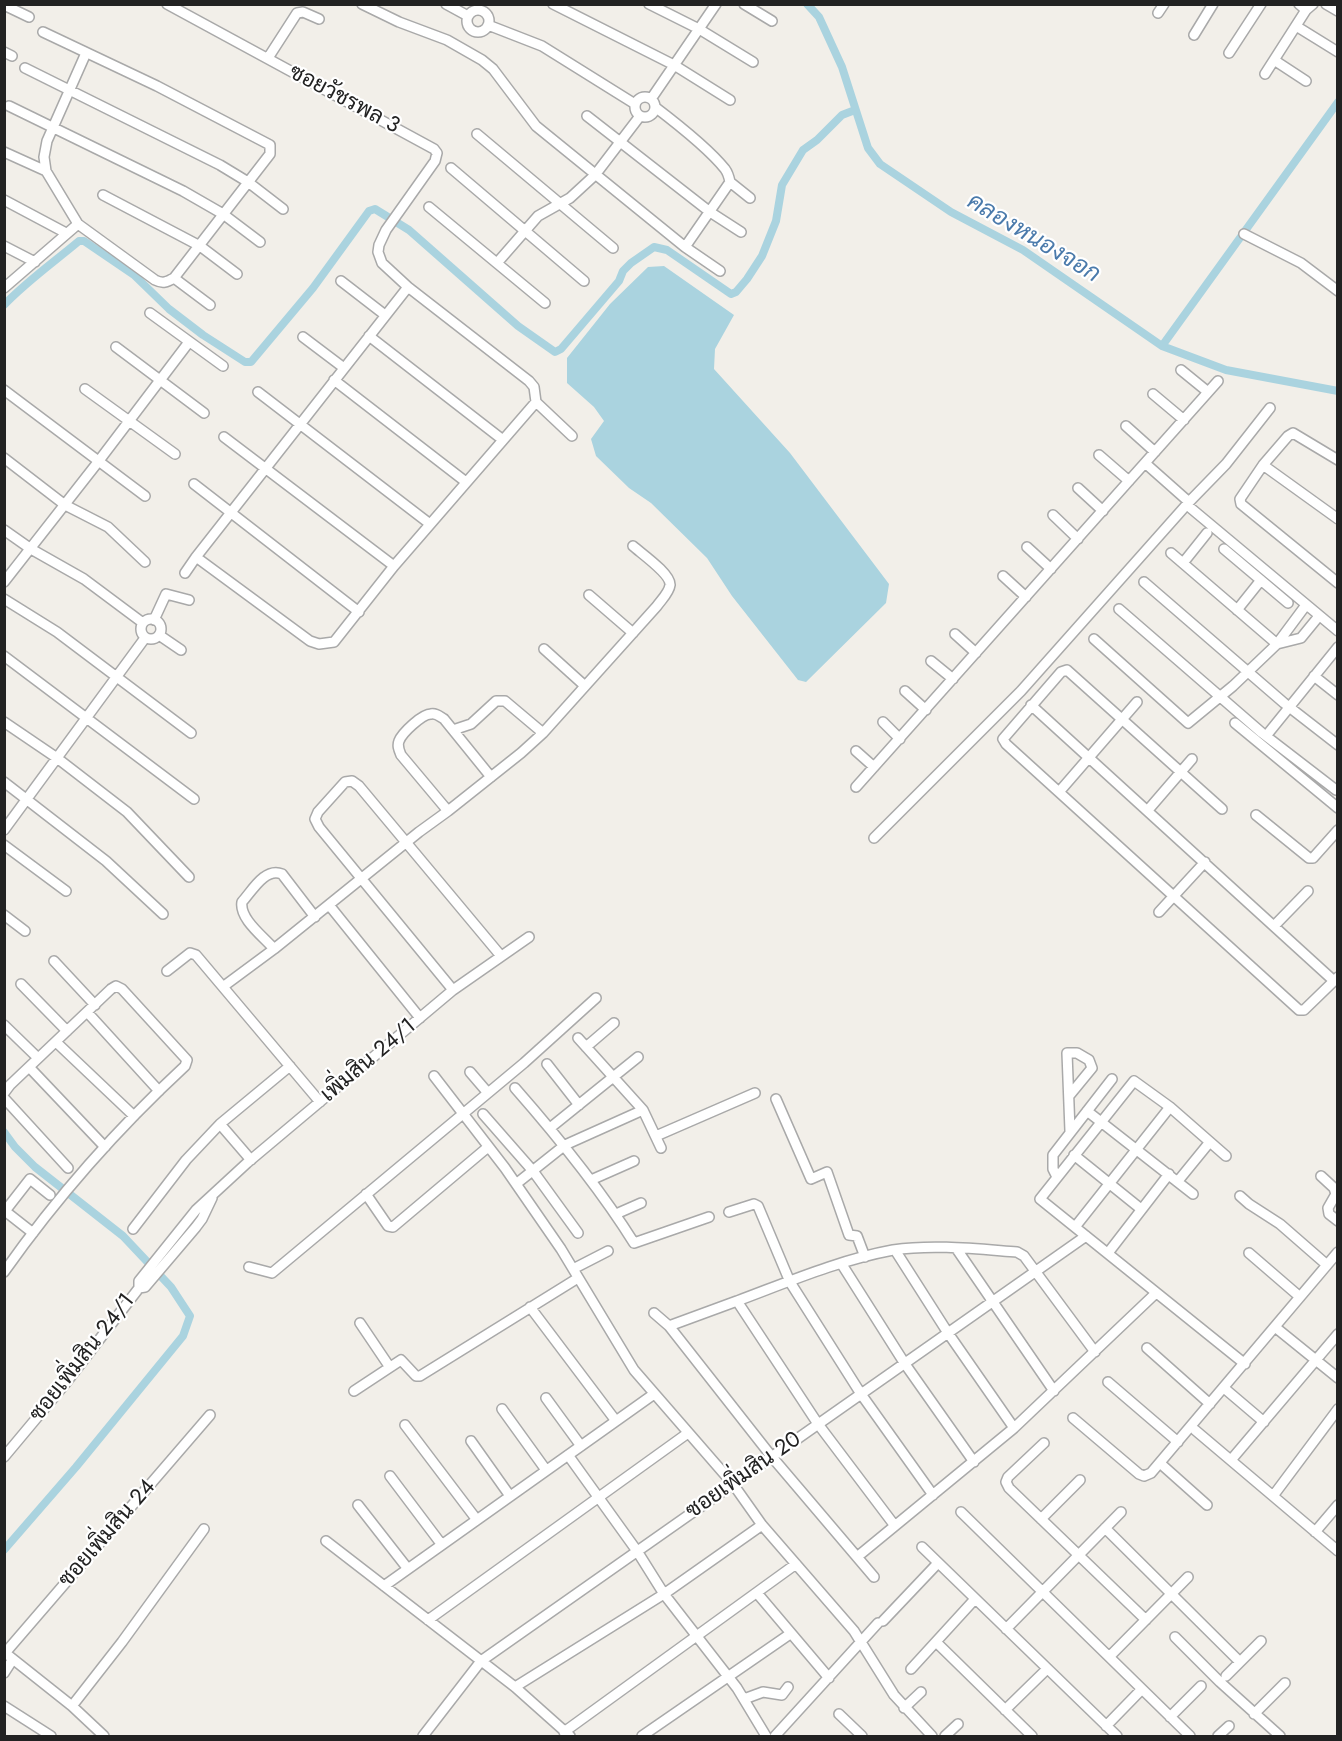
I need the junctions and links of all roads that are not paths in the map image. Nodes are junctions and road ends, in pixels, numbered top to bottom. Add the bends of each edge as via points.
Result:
1 (362, 4) edge
2 (446, 4) edge
3 (553, 4) edge
4 (649, 4) edge
5 (716, 4) edge
6 (744, 4) edge
7 (1164, 4) edge
8 (1213, 4) edge
9 (1261, 4) edge
10 (1326, 4) edge
11 (4, 5) edge
12 (170, 5) edge
13 (1306, 6) edge
14 (485, 8) edge
15 (1338, 11) edge
16 (1158, 13) dead end
17 (468, 16) junction
18 (29, 17) dead end
19 (319, 19) dead end
20 (772, 21) dead end
21 (488, 25) junction
22 (1296, 26) junction
23 (699, 29) junction
24 (43, 32) dead end
25 (1194, 35) dead end
26 (1338, 52) edge
27 (86, 53) junction
28 (1229, 53) dead end
29 (268, 58) junction
30 (1274, 60) junction
31 (753, 62) dead end
32 (674, 65) junction
33 (25, 68) dead end
34 (1265, 74) dead end
35 (1306, 81) dead end
36 (69, 88) junction
37 (730, 100) dead end
38 (653, 103) junction
39 (635, 104) junction
40 (9, 106) dead end
41 (587, 116) dead end
42 (640, 116) junction
43 (53, 126) junction
44 (477, 134) dead end
45 (621, 143) junction
46 (4, 152) edge
47 (451, 168) dead end
48 (46, 171) junction
49 (595, 175) junction
50 (248, 182) junction
51 (730, 182) junction
52 (103, 195) dead end
53 (750, 198) dead end
54 (4, 200) edge
55 (561, 203) junction
56 (429, 207) dead end
57 (284, 208) dead end
58 (710, 212) junction
59 (224, 214) junction
60 (78, 224) junction
61 (524, 231) junction
62 (741, 232) dead end
63 (66, 233) junction
64 (1244, 234) dead end
65 (260, 242) dead end
66 (4, 246) edge
67 (200, 246) junction
68 (685, 247) junction
69 (613, 248) dead end
70 (35, 262) junction
71 (498, 263) junction
72 (720, 271) dead end
73 (237, 274) dead end
74 (174, 278) junction
75 (340, 281) dead end
76 (584, 281) dead end
77 (408, 287) junction
78 (4, 288) edge
79 (1338, 291) edge
80 (545, 303) dead end
81 (210, 305) dead end
82 (150, 314) dead end
83 (385, 315) junction
84 (369, 336) junction
85 (303, 337) dead end
86 (189, 342) junction
87 (116, 347) dead end
88 (223, 366) dead end
89 (344, 368) junction
90 (1181, 370) dead end
91 (334, 380) junction
92 (160, 381) junction
93 (1218, 381) dead end
94 (86, 389) dead end
95 (4, 390) edge
96 (258, 392) dead end
97 (1208, 392) junction
98 (1153, 394) dead end
99 (536, 402) junction
100 (1270, 408) dead end
101 (204, 413) dead end
102 (1184, 420) junction
103 (129, 421) junction
104 (300, 425) junction
105 (1126, 426) dead end
106 (572, 436) dead end
107 (224, 437) dead end
108 (503, 440) junction
109 (1155, 452) junction
110 (174, 454) dead end
111 (1099, 455) dead end
112 (4, 458) edge
113 (1338, 460) edge
114 (98, 462) junction
115 (1145, 464) junction
116 (1263, 465) junction
117 (265, 470) junction
118 (1129, 481) junction
119 (466, 482) junction
120 (194, 484) dead end
121 (1078, 488) dead end
122 (145, 496) dead end
123 (1188, 504) junction
124 (65, 505) junction
125 (1103, 511) junction
126 (231, 514) junction
127 (1053, 515) dead end
128 (1338, 519) edge
129 (430, 524) junction
130 (4, 530) edge
131 (1207, 533) dead end
132 (1078, 539) junction
133 (633, 546) dead end
134 (1027, 547) dead end
135 (31, 549) junction
136 (1224, 549) dead end
137 (1170, 553) dead end
138 (195, 557) junction
139 (145, 562) dead end
140 (1183, 563) junction
141 (394, 566) junction
142 (1052, 569) junction
143 (185, 573) dead end
144 (1004, 576) dead end
145 (1261, 580) junction
146 (4, 582) edge
147 (1144, 582) dead end
148 (1338, 583) edge
149 (590, 596) dead end
150 (1026, 597) junction
151 (4, 599) edge
152 (189, 600) dead end
153 (1288, 603) dead end
154 (1306, 605) junction
155 (1119, 609) dead end
156 (1237, 610) junction
157 (359, 612) junction
158 (1319, 616) junction
159 (154, 620) junction
160 (143, 623) junction
161 (1338, 631) edge
162 (633, 633) junction
163 (955, 634) dead end
164 (159, 635) junction
165 (145, 638) junction
166 (1094, 639) dead end
167 (1277, 644) junction
168 (1338, 647) edge
169 (544, 649) dead end
170 (181, 650) dead end
171 (976, 653) junction
172 (4, 656) edge
173 (932, 661) dead end
174 (1248, 672) junction
175 (118, 676) junction
176 (1314, 676) junction
177 (953, 679) junction
178 (585, 686) junction
179 (905, 691) dead end
180 (1338, 695) edge
181 (1220, 697) junction
182 (1137, 702) dead end
183 (1031, 705) junction
184 (1289, 707) junction
185 (926, 710) junction
186 (86, 718) junction
187 (1122, 719) junction
188 (4, 722) edge
189 (883, 722) dead end
190 (1234, 723) dead end
191 (453, 730) junction
192 (191, 733) dead end
193 (543, 733) junction
194 (1266, 736) junction
195 (900, 739) junction
196 (1338, 745) edge
197 (856, 751) dead end
198 (1089, 757) junction
199 (57, 758) junction
200 (1192, 759) dead end
201 (874, 767) junction
202 (1181, 772) junction
203 (491, 777) junction
204 (4, 782) edge
205 (856, 787) dead end
206 (1336, 790) dead end
207 (1059, 792) junction
208 (26, 799) junction
209 (194, 799) dead end
210 (1338, 808) edge
211 (1222, 809) dead end
212 (1148, 810) junction
213 (448, 811) junction
214 (1256, 815) dead end
215 (4, 830) edge
216 (1338, 830) edge
217 (874, 838) dead end
218 (406, 843) junction
219 (4, 845) edge
220 (1205, 862) junction
221 (189, 877) dead end
222 (360, 879) junction
223 (66, 891) dead end
224 (1308, 891) dead end
225 (1174, 896) junction
226 (328, 906) junction
227 (1159, 912) dead end
228 (163, 914) dead end
229 (4, 915) edge
230 (315, 916) junction
231 (1274, 926) junction
232 (25, 931) dead end
233 (529, 937) dead end
234 (274, 949) junction
235 (501, 956) junction
236 (54, 961) dead end
237 (167, 971) dead end
238 (1336, 979) edge
239 (21, 984) dead end
240 (224, 986) junction
241 (453, 990) junction
242 (596, 998) dead end
243 (95, 1005) junction
244 (87, 1012) junction
245 (420, 1018) junction
246 (614, 1023) dead end
247 (4, 1025) edge
248 (67, 1031) junction
249 (578, 1038) dead end
250 (56, 1042) junction
251 (586, 1047) junction
252 (38, 1058) junction
253 (638, 1058) dead end
254 (547, 1064) dead end
255 (290, 1066) junction
256 (29, 1067) junction
257 (470, 1072) dead end
258 (434, 1076) dead end
259 (614, 1077) junction
260 (1112, 1079) dead end
261 (6, 1086) edge
262 (515, 1088) dead end
263 (159, 1091) junction
264 (488, 1093) junction
265 (755, 1093) dead end
266 (1069, 1096) dead end
267 (4, 1098) edge
268 (776, 1099) dead end
269 (320, 1102) junction
270 (579, 1104) junction
271 (1170, 1107) junction
272 (643, 1110) junction
273 (1087, 1111) junction
274 (463, 1113) junction
275 (483, 1114) dead end
276 (134, 1116) junction
277 (1101, 1122) junction
278 (220, 1124) junction
279 (550, 1128) junction
280 (1070, 1131) junction
281 (656, 1136) junction
282 (1209, 1143) junction
283 (565, 1145) junction
284 (105, 1147) junction
285 (488, 1147) junction
286 (661, 1148) dead end
287 (1137, 1148) junction
288 (1074, 1155) junction
289 (1226, 1156) dead end
290 (251, 1160) junction
291 (634, 1161) dead end
292 (68, 1168) dead end
293 (532, 1171) junction
294 (1169, 1174) junction
295 (1321, 1176) dead end
296 (1057, 1177) junction
297 (591, 1180) junction
298 (1178, 1181) junction
299 (1110, 1183) junction
300 (516, 1185) junction
301 (366, 1194) junction
302 (1193, 1194) dead end
303 (1240, 1196) dead end
304 (55, 1197) junction
305 (641, 1203) dead end
306 (1142, 1209) junction
307 (729, 1212) dead end
308 (616, 1214) junction
309 (710, 1217) dead end
310 (1338, 1221) edge
311 (1075, 1227) junction
312 (133, 1229) dead end
313 (33, 1233) junction
314 (578, 1233) dead end
315 (1086, 1236) junction
316 (956, 1248) junction
317 (895, 1250) junction
318 (608, 1251) dead end
319 (1338, 1252) edge
320 (1108, 1253) junction
321 (1249, 1253) dead end
322 (865, 1257) junction
323 (8, 1259) edge
324 (841, 1263) junction
325 (1327, 1264) junction
326 (249, 1268) dead end
327 (4, 1272) edge
328 (1036, 1272) junction
329 (576, 1274) junction
330 (789, 1282) junction
331 (143, 1283) joint
332 (1156, 1293) junction
333 (1300, 1297) junction
334 (737, 1301) junction
335 (992, 1302) junction
336 (530, 1307) junction
337 (654, 1314) dead end
338 (360, 1323) dead end
339 (669, 1326) junction
340 (1275, 1327) junction
341 (948, 1333) junction
342 (1338, 1334) edge
343 (1147, 1348) dead end
344 (1095, 1352) junction
345 (1316, 1361) junction
346 (905, 1364) junction
347 (1245, 1364) junction
348 (390, 1366) junction
349 (1338, 1378) edge
350 (1108, 1382) dead end
351 (1224, 1388) junction
352 (354, 1391) dead end
353 (1054, 1391) junction
354 (654, 1394) junction
355 (861, 1394) junction
356 (546, 1398) dead end
357 (1210, 1404) junction
358 (502, 1409) dead end
359 (1338, 1409) edge
360 (210, 1415) dead end
361 (1073, 1418) dead end
362 (616, 1421) junction
363 (1264, 1422) junction
364 (818, 1424) junction
365 (405, 1425) dead end
366 (1014, 1428) junction
367 (1195, 1430) dead end
368 (688, 1433) junction
369 (471, 1442) dead end
370 (1179, 1442) junction
371 (1044, 1443) dead end
372 (581, 1446) junction
373 (568, 1455) junction
374 (4, 1456) edge
375 (772, 1457) junction
376 (1231, 1460) junction
377 (974, 1462) junction
378 (1161, 1464) junction
379 (546, 1470) junction
380 (390, 1476) dead end
381 (1080, 1480) dead end
382 (733, 1484) junction
383 (933, 1495) junction
384 (510, 1496) junction
385 (1273, 1496) junction
386 (598, 1499) junction
387 (358, 1505) dead end
388 (1207, 1505) dead end
389 (1338, 1505) edge
390 (962, 1512) dead end
391 (1120, 1512) dead end
392 (477, 1520) junction
393 (1041, 1520) junction
394 (762, 1525) junction
395 (895, 1526) junction
396 (1105, 1528) junction
397 (204, 1529) dead end
398 (1315, 1532) junction
399 (326, 1541) dead end
400 (442, 1545) junction
401 (922, 1547) dead end
402 (637, 1551) junction
403 (1338, 1551) edge
404 (1078, 1555) junction
405 (857, 1557) junction
406 (938, 1563) junction
407 (796, 1564) junction
408 (408, 1569) junction
409 (874, 1576) dead end
410 (1188, 1577) dead end
411 (384, 1586) junction
412 (1042, 1591) junction
413 (757, 1593) junction
414 (664, 1594) junction
415 (1171, 1594) junction
416 (975, 1599) junction
417 (428, 1620) junction
418 (1146, 1620) junction
419 (1006, 1629) junction
420 (790, 1634) junction
421 (695, 1636) junction
422 (1176, 1637) dead end
423 (861, 1641) junction
424 (1261, 1641) dead end
425 (936, 1642) junction
426 (8, 1654) edge
427 (1110, 1656) junction
428 (481, 1661) junction
429 (1240, 1662) junction
430 (911, 1669) dead end
431 (1047, 1669) junction
432 (4, 1673) edge
433 (1226, 1676) dead end
434 (728, 1677) junction
435 (829, 1678) junction
436 (1286, 1683) dead end
437 (1201, 1686) dead end
438 (514, 1687) junction
439 (788, 1687) dead end
440 (1142, 1689) junction
441 (921, 1692) dead end
442 (744, 1700) junction
443 (4, 1706) edge
444 (72, 1706) junction
445 (904, 1708) junction
446 (1005, 1710) junction
447 (839, 1714) dead end
448 (1254, 1714) junction
449 (1170, 1717) junction
450 (958, 1724) dead end
451 (1106, 1726) junction
452 (1229, 1726) dead end
453 (853, 1728) junction
454 (567, 1734) edge
455 (1114, 1736) edge
456 (51, 1737) edge
457 (104, 1737) edge
458 (423, 1737) edge
459 (642, 1737) edge
460 (766, 1737) edge
461 (775, 1737) edge
462 (845, 1737) edge
463 (862, 1737) edge
464 (932, 1737) edge
465 (945, 1737) edge
466 (1032, 1737) edge
467 (1190, 1737) edge
468 (1218, 1737) edge
469 (1280, 1737) edge

1 - 49 street via 447,40 482,60 537,126
2 - 17 street
3 - 32 street
4 - 23 street
5 - 23 street
6 - 20 street
7 - 16 street
8 - 25 street
9 - 28 street
10 - 15 street
11 - 18 street
12 - 29 street, ซอยวัชรพล 3
13 - 22 street
14 - 17 street
14 - 21 street
17 - 21 street via 468,26 476,32
19 - 29 street via 297,13
21 - 39 street via 542,46
22 - 26 street
22 - 30 street
23 - 31 street
23 - 32 street
24 - 27 street
27 - 36 street
27 - 50 street via 270,145 270,154
29 - 77 street, ซอยวัชรพล 3 via 434,149 437,157 379,245 382,263
30 - 34 street
30 - 35 street
32 - 37 street
32 - 38 street
33 - 36 street
36 - 43 street
36 - 50 street
38 - 39 street via 642,97
38 - 42 street via 650,116
38 - 51 street via 725,169
39 - 42 street
40 - 43 street
41 - 45 street
42 - 45 street
43 - 48 street via 44,157
43 - 59 street
44 - 55 street
45 - 49 street
45 - 58 street
46 - 48 street
47 - 61 street
48 - 60 street
49 - 55 street
49 - 68 street
50 - 57 street
50 - 59 street
51 - 53 street
51 - 58 street
52 - 67 street
54 - 63 street
55 - 61 street via 543,212
55 - 69 street
56 - 71 street
58 - 62 street
58 - 68 street
59 - 65 street
59 - 67 street
60 - 63 street
60 - 74 street via 155,280 161,283
61 - 71 street
61 - 76 street
63 - 70 street
64 - 79 street via 1301,262
66 - 70 street
67 - 73 street
67 - 74 street
68 - 72 street
70 - 78 street
71 - 80 street
74 - 81 street
75 - 83 street
77 - 83 street
77 - 99 street via 529,381
82 - 86 street
83 - 84 street
84 - 89 street
84 - 108 street
85 - 89 street
86 - 88 street
86 - 92 street
87 - 92 street
89 - 91 street
90 - 97 street
91 - 104 street
91 - 119 street
92 - 101 street
92 - 103 street
93 - 97 street
94 - 103 street
95 - 114 street
96 - 104 street
97 - 102 street
98 - 102 street
99 - 106 street
99 - 108 street
100 - 123 street
102 - 109 street
103 - 110 street
103 - 114 street
104 - 117 street
104 - 129 street
105 - 109 street
107 - 117 street
108 - 119 street
109 - 115 street
111 - 118 street
112 - 124 street
113 - 116 street via 1293,433
114 - 122 street
114 - 124 street
115 - 118 street
115 - 123 street
116 - 128 street
116 - 148 street via 1242,494 1241,504
117 - 126 street
117 - 141 street
118 - 125 street
119 - 129 street
120 - 126 street
121 - 125 street
123 - 154 street
123 - 217 street via 1020,691
124 - 135 street
124 - 139 street via 108,527
125 - 132 street
126 - 138 street
126 - 157 street
127 - 132 street
129 - 141 street
130 - 135 street
131 - 140 street
132 - 142 street
133 - 162 street via 668,576 670,583 657,606
134 - 142 street
135 - 146 street
135 - 160 street via 84,579
136 - 145 street
137 - 140 street
138 - 143 street
138 - 157 street via 310,641 334,642
140 - 156 street
141 - 157 street
142 - 150 street
144 - 150 street
145 - 153 street
145 - 156 street
147 - 174 street
149 - 162 street
150 - 171 street
151 - 175 street
152 - 159 street via 166,594
154 - 158 street
154 - 167 street
155 - 181 street
156 - 167 street
158 - 161 street
158 - 167 street via 1301,638
159 - 160 street
159 - 164 street via 160,626
160 - 165 street via 141,631
162 - 178 street
163 - 171 street
164 - 165 street
164 - 170 street
165 - 175 street
166 - 181 street via 1188,723
167 - 174 street
168 - 176 street
169 - 178 street
171 - 177 street
172 - 186 street
173 - 177 street
174 - 181 street
174 - 184 street
175 - 186 street
175 - 192 street
176 - 180 street
176 - 184 street
177 - 185 street
178 - 193 street
179 - 185 street
181 - 194 street
182 - 187 street
183 - 187 street via 1065,669
183 - 198 street
183 - 207 street via 1004,741
184 - 194 street
184 - 196 street
185 - 195 street
186 - 199 street
186 - 209 street
187 - 198 street
187 - 202 street
188 - 199 street
189 - 195 street
190 - 210 street
191 - 193 street via 471,724 500,700
191 - 203 street
191 - 213 street via 444,719 428,713 400,738 398,747
193 - 203 street
194 - 206 street
195 - 201 street
197 - 201 street
198 - 207 street
198 - 212 street
199 - 208 street
199 - 221 street via 127,813
200 - 202 street
201 - 205 street
202 - 211 street
202 - 212 street
203 - 213 street
204 - 208 street
207 - 225 street
208 - 215 street
208 - 228 street via 106,861
212 - 220 street
213 - 218 street
214 - 216 street via 1309,858 1318,855
218 - 222 street
218 - 222 street via 359,786 345,782 315,819
218 - 235 street
219 - 223 street
220 - 225 street
220 - 231 street
222 - 226 street
222 - 241 street
224 - 231 street
225 - 227 street
225 - 238 street via 1299,1010 1305,1010
226 - 230 street
226 - 245 street
229 - 232 street
230 - 234 street
230 - 234 street via 282,874 268,873 241,908
231 - 238 street
233 - 235 street, เพิ่มสิน 24/1
234 - 240 street
235 - 241 street, เพิ่มสิน 24/1
236 - 243 street
237 - 240 street via 193,952
239 - 248 street
240 - 255 street
241 - 245 street, เพิ่มสิน 24/1
242 - 264 street
243 - 244 street
243 - 263 street via 116,986 122,989 182,1053 187,1060 185,1066
244 - 248 street
244 - 263 street
245 - 269 street, เพิ่มสิน 24/1
246 - 251 street
247 - 252 street
248 - 250 street
249 - 251 street
250 - 252 street
250 - 276 street
251 - 259 street
252 - 256 street
253 - 259 street
254 - 270 street
255 - 269 street
255 - 278 street
256 - 261 street
256 - 284 street
257 - 264 street
258 - 274 street
259 - 270 street
259 - 272 street
260 - 273 street
262 - 279 street
263 - 276 street
264 - 274 street
265 - 281 street
266 - 280 street
267 - 292 street
268 - 322 street via 811,1179 827,1172 849,1235 858,1236
269 - 290 street, เพิ่มสิน 24/1
270 - 279 street
271 - 277 street via 1134,1081
271 - 282 street
271 - 287 street
272 - 281 street
272 - 283 street
273 - 277 street
273 - 280 street
274 - 285 street
274 - 301 street
275 - 293 street
276 - 284 street
277 - 287 street
277 - 288 street
278 - 290 street
278 - 312 street via 186,1160
279 - 283 street
280 - 296 street via 1053,1155
281 - 286 street
282 - 289 street
282 - 298 street
283 - 293 street
283 - 297 street
284 - 304 street
285 - 300 street
285 - 301 street via 393,1227 388,1226
287 - 294 street
287 - 299 street
288 - 296 street
288 - 299 street
290 - 331 street, เพิ่มสิน 24/1 via 215,1193 202,1219
291 - 297 street
293 - 300 street
293 - 314 street
294 - 298 street
294 - 306 street
295 - 310 street via 1334,1188 1336,1194 1328,1208
296 - 311 street via 1040,1199
297 - 308 street
298 - 302 street
299 - 306 street
299 - 311 street
300 - 329 street
301 - 326 street via 272,1273
303 - 325 street
304 - 313 street
304 - 313 street via 30,1179 5,1211
305 - 308 street
306 - 320 street
307 - 330 street via 758,1206
308 - 309 street via 634,1243
311 - 315 street
313 - 323 street
315 - 320 street
315 - 328 street, ซอยเพิ่มสิน 20
316 - 317 street
316 - 328 street via 1017,1252
316 - 335 street
317 - 322 street
317 - 341 street
318 - 329 street
319 - 325 street
320 - 332 street
321 - 333 street
322 - 324 street
323 - 327 street
324 - 330 street
324 - 346 street
325 - 333 street
328 - 335 street, ซอยเพิ่มสิน 20
328 - 344 street
329 - 336 street
329 - 354 street via 618,1347
330 - 334 street
330 - 355 street
331 - 374 street, ซอยเพิ่มสิน 24/1
332 - 344 street
332 - 347 street
333 - 340 street
334 - 339 street
334 - 364 street
335 - 341 street, ซอยเพิ่มสิน 20
335 - 353 street
336 - 348 street via 420,1376 401,1360
336 - 362 street
337 - 339 street
338 - 348 street
339 - 375 street
340 - 345 street
340 - 347 street
341 - 346 street, ซอยเพิ่มสิน 20
341 - 366 street
342 - 345 street
343 - 357 street
344 - 353 street
345 - 349 street
345 - 363 street
346 - 355 street, ซอยเพิ่มสิน 20
346 - 377 street
347 - 351 street
348 - 352 street
350 - 370 street
351 - 357 street
351 - 363 street
353 - 366 street
354 - 362 street
354 - 368 street
355 - 364 street, ซอยเพิ่มสิน 20
355 - 383 street
356 - 372 street
357 - 370 street
358 - 379 street
359 - 385 street
360 - 426 street, ซอยเพิ่มสิน 24
361 - 378 street via 1139,1474 1151,1473
362 - 372 street
363 - 376 street
364 - 375 street, ซอยเพิ่มสิน 20
364 - 395 street
365 - 392 street
366 - 377 street
367 - 376 street
368 - 382 street
368 - 386 street
369 - 384 street
370 - 378 street
371 - 393 street via 1006,1482
372 - 373 street
373 - 379 street
373 - 386 street
375 - 382 street, ซอยเพิ่มสิน 20
375 - 405 street
376 - 385 street
377 - 383 street
378 - 388 street
379 - 384 street
380 - 400 street
381 - 393 street
382 - 394 street
382 - 402 street, ซอยเพิ่มสิน 20
383 - 395 street
384 - 392 street
385 - 398 street
386 - 402 street
386 - 417 street
387 - 408 street
389 - 398 street
390 - 412 street
391 - 396 street
392 - 400 street
393 - 404 street
394 - 407 street
394 - 414 street
395 - 405 street
396 - 404 street
396 - 415 street
397 - 444 street
398 - 403 street
399 - 411 street
400 - 408 street
401 - 406 street
402 - 414 street
402 - 428 street, ซอยเพิ่มสิน 20
404 - 412 street
404 - 418 street
405 - 409 street
406 - 416 street
406 - 423 street
407 - 413 street
407 - 423 street
408 - 411 street
410 - 415 street
411 - 417 street
412 - 419 street
412 - 427 street
413 - 420 street
413 - 421 street
414 - 421 street
414 - 438 street
415 - 418 street
415 - 429 street
416 - 419 street
416 - 425 street
417 - 428 street
418 - 427 street
419 - 431 street
420 - 434 street
420 - 435 street
421 - 434 street
421 - 454 street
422 - 448 street
423 - 435 street
423 - 445 street
424 - 429 street
425 - 430 street
425 - 446 street
426 - 432 street, ซอยเพิ่มสิน 24
426 - 444 street
427 - 440 street
428 - 438 street
428 - 458 street, ซอยเพิ่มสิน 20
429 - 433 street
431 - 446 street
431 - 451 street
434 - 442 street
434 - 459 street
435 - 461 street
436 - 448 street
437 - 449 street
438 - 454 street
439 - 442 street via 782,1695 763,1692
440 - 449 street
440 - 451 street
441 - 445 street
442 - 460 street
443 - 456 street
444 - 457 street
445 - 464 street
446 - 466 street
447 - 453 street
448 - 469 street
449 - 467 street
450 - 465 street
451 - 455 street
452 - 468 street
453 - 462 street
453 - 463 street

